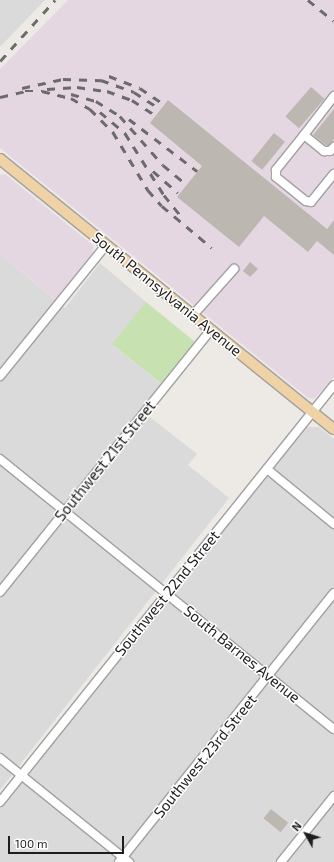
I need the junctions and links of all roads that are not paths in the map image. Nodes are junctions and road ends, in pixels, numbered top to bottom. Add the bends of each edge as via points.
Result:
1 (334, 96) edge
2 (304, 134) junction
3 (334, 147) edge
4 (0, 161) edge
5 (334, 174) edge
6 (106, 245) junction
7 (234, 269) dead end
8 (193, 315) junction
9 (211, 330) junction
10 (0, 376) edge
11 (334, 385) edge
12 (313, 412) junction
13 (334, 429) edge
14 (0, 459) edge
15 (267, 469) junction
16 (64, 511) junction
17 (334, 524) edge
18 (0, 592) edge
19 (167, 592) junction
20 (334, 593) edge
21 (268, 676) junction
22 (334, 729) edge
23 (0, 758) edge
24 (21, 776) junction
25 (334, 796) edge
26 (0, 802) edge
27 (124, 860) edge
28 (281, 862) edge

1 - 2 street
2 - 3 street via 324,151 330,151
2 - 5 street via 276,170 276,177 306,202 311,202
4 - 6 main road, South Pennsylvania Avenue
6 - 8 main road, South Pennsylvania Avenue
6 - 10 street
7 - 8 street
8 - 9 main road, South Pennsylvania Avenue
9 - 12 main road, South Pennsylvania Avenue
9 - 16 street, Southwest 21st Street
11 - 12 street, Southwest 22nd Street
12 - 13 main road, South Pennsylvania Avenue
12 - 15 street, Southwest 22nd Street
14 - 16 street, South Barnes Avenue
15 - 17 street
15 - 19 street, Southwest 22nd Street
16 - 18 street, Southwest 21st Street
16 - 19 street, South Barnes Avenue
19 - 21 street, South Barnes Avenue
19 - 24 street, Southwest 22nd Street
20 - 21 street, Southwest 23rd Street
21 - 22 street, South Barnes Avenue
21 - 27 street, Southwest 23rd Street
23 - 24 street
24 - 26 street, Southwest 22nd Street
24 - 27 street
25 - 28 street

